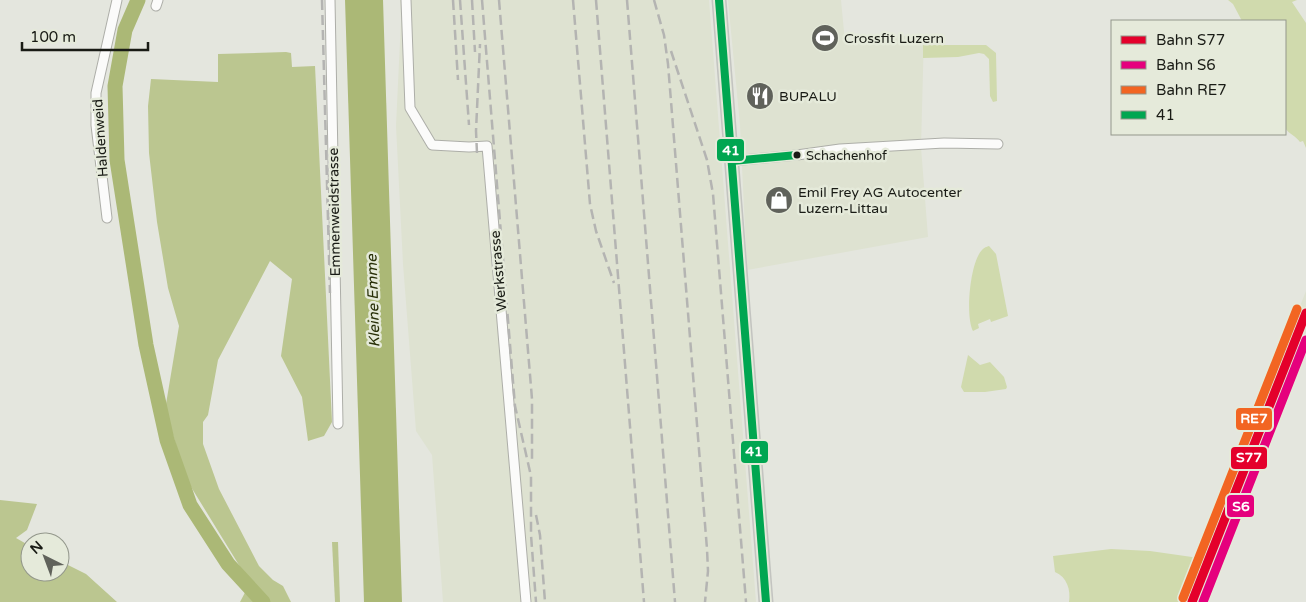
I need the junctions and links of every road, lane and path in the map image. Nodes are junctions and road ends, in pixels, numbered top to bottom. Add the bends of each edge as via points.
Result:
1 (118, 0) edge
2 (330, 0) edge
3 (406, 0) edge
4 (719, 0) edge
5 (998, 144) dead end
6 (732, 161) junction
7 (106, 218) dead end
8 (338, 424) dead end
9 (526, 602) edge
10 (766, 602) edge

1 - 7 street, Haldenweid via 96,93 96,125
2 - 8 street, Emmenweidstrasse
3 - 9 street, Werkstrasse via 410,108 432,145 487,146
4 - 6 main road
5 - 6 street via 944,143 840,149
6 - 10 main road

